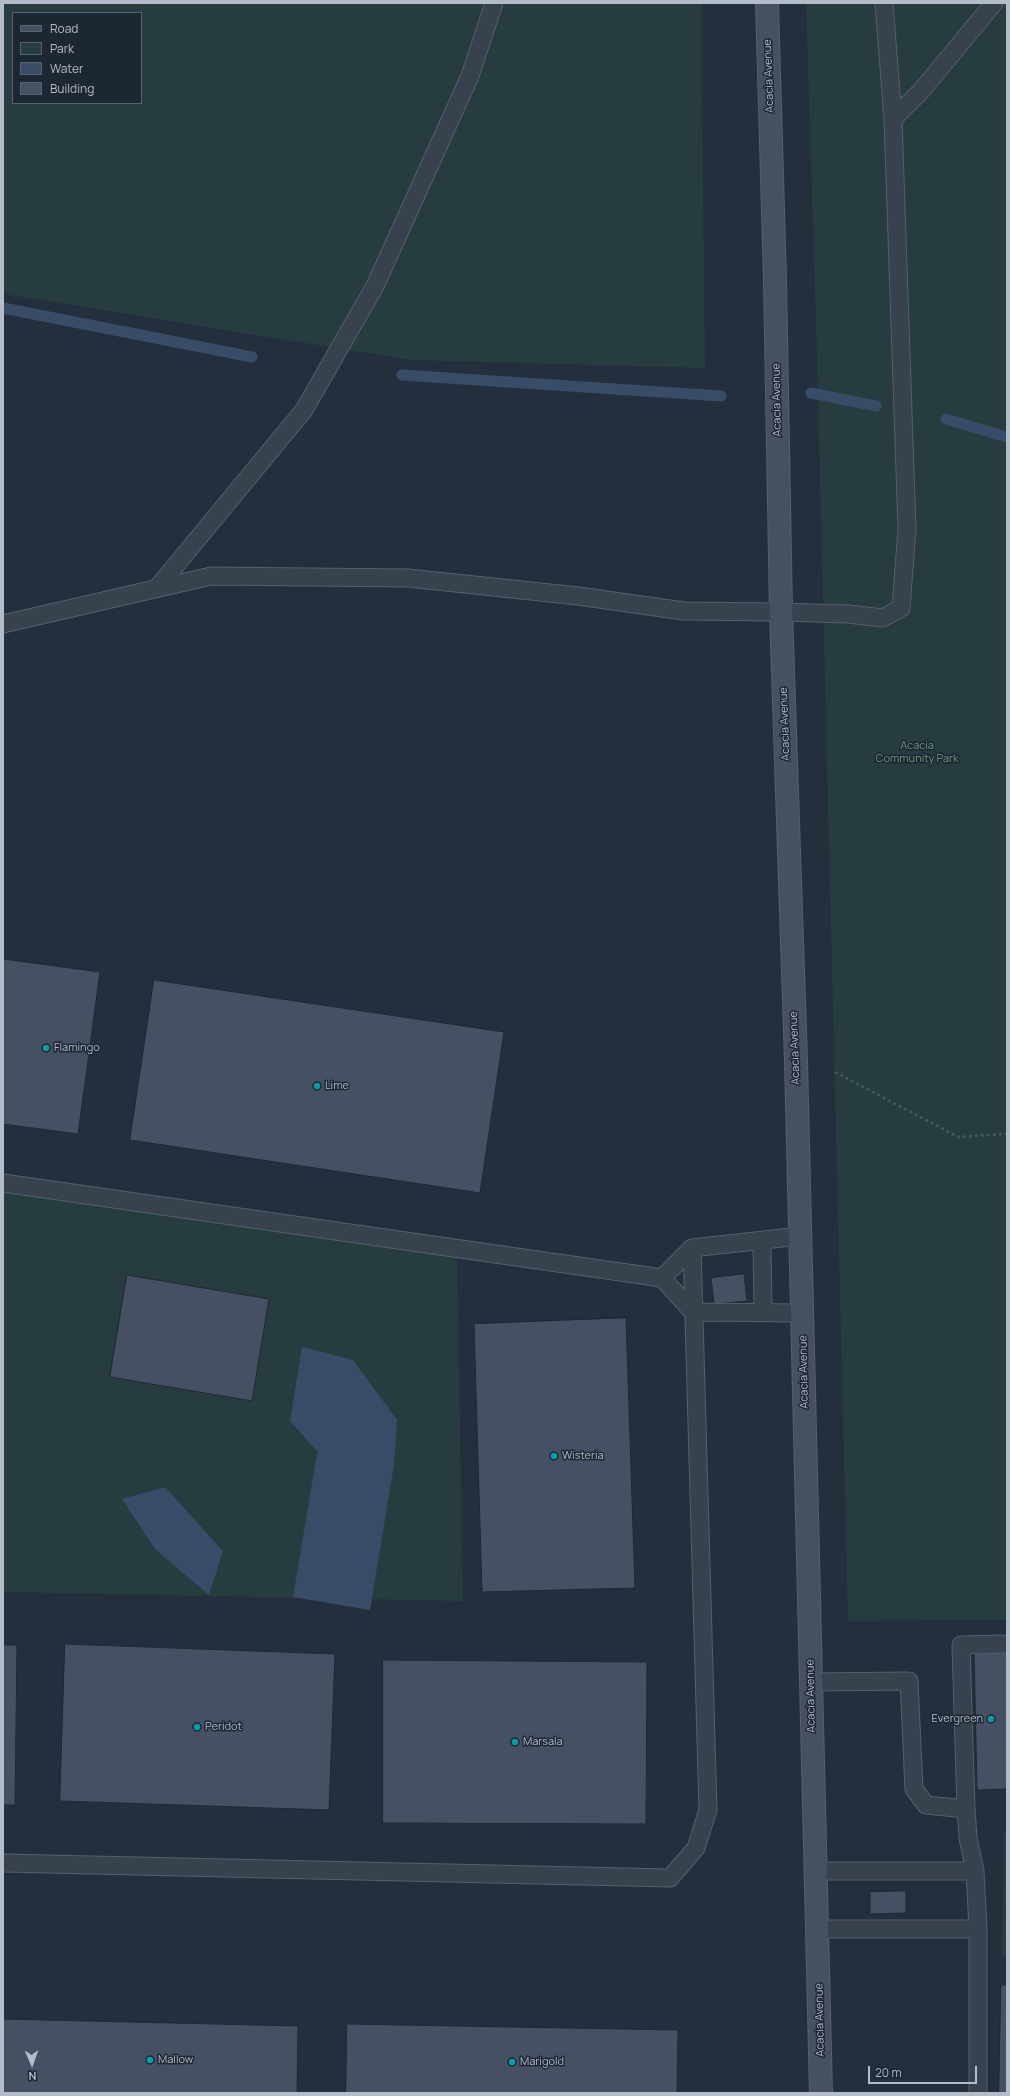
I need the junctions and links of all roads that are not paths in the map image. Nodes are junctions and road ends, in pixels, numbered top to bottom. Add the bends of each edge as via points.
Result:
1 (494, 3) edge
2 (767, 3) edge
3 (884, 3) edge
4 (994, 3) edge
5 (892, 119) junction
6 (157, 588) junction
7 (781, 612) junction
8 (3, 624) edge
9 (3, 1183) edge
10 (800, 1236) junction
11 (762, 1242) junction
12 (692, 1248) junction
13 (662, 1278) junction
14 (693, 1312) junction
15 (763, 1312) junction
16 (802, 1313) junction
17 (1007, 1644) edge
18 (811, 1682) junction
19 (966, 1809) junction
20 (3, 1863) edge
21 (816, 1871) junction
22 (975, 1871) junction
23 (817, 1929) junction
24 (978, 1929) junction
25 (821, 2093) edge
26 (978, 2093) edge

1 - 6 lane via 470,76 376,286 304,410
2 - 7 street, Acacia Avenue
3 - 5 lane
4 - 5 lane via 921,91
5 - 7 lane via 907,529 901,608 883,618
6 - 7 lane via 211,576 408,578 578,596 684,612
6 - 8 lane
7 - 10 street, Acacia Avenue
9 - 13 lane
10 - 11 lane
10 - 16 street, Acacia Avenue
11 - 12 lane
11 - 15 lane
12 - 13 lane
12 - 14 lane
13 - 14 lane
14 - 15 lane
14 - 20 lane via 708,1810 696,1848 670,1878
15 - 16 lane
16 - 18 street, Acacia Avenue
17 - 19 lane via 961,1644
18 - 19 lane via 909,1681 914,1789 926,1805
18 - 21 street, Acacia Avenue
19 - 22 lane via 968,1838
21 - 22 lane
21 - 23 street, Acacia Avenue
22 - 24 lane
23 - 24 lane
23 - 25 street, Acacia Avenue
24 - 26 lane

